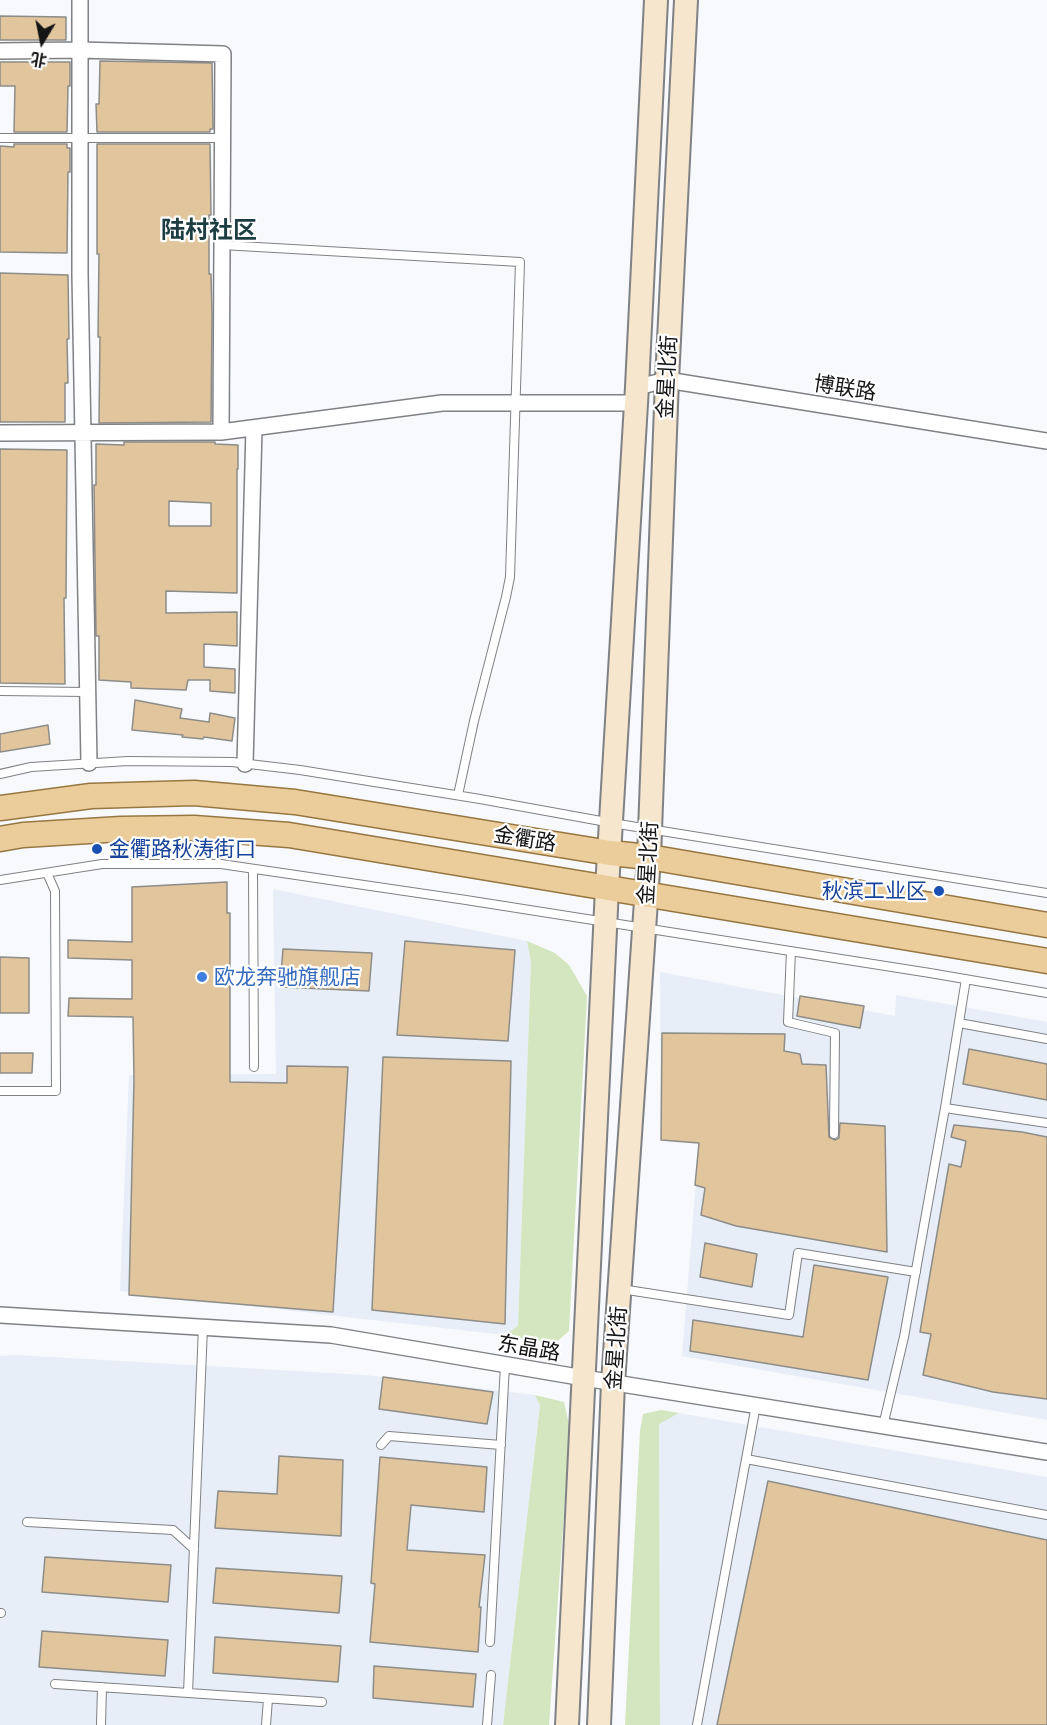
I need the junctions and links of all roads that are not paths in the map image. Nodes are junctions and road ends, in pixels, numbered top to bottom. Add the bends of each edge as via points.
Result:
1 (80, 0) edge
2 (656, 0) edge
3 (686, 0) edge
4 (80, 50) junction
5 (0, 51) edge
6 (0, 138) edge
7 (80, 138) junction
8 (222, 138) junction
9 (222, 245) junction
10 (667, 380) junction
11 (636, 395) junction
12 (515, 403) junction
13 (254, 428) junction
14 (221, 432) junction
15 (82, 433) junction
16 (0, 434) edge
17 (1047, 441) edge
18 (0, 691) edge
19 (87, 692) junction
20 (89, 764) junction
21 (245, 764) junction
22 (0, 774) edge
23 (458, 795) junction
24 (0, 808) edge
25 (612, 823) junction
26 (650, 829) junction
27 (0, 839) edge
28 (610, 853) junction
29 (649, 857) junction
30 (253, 869) junction
31 (47, 873) junction
32 (0, 880) edge
33 (608, 888) junction
34 (646, 893) junction
35 (1047, 893) edge
36 (606, 922) junction
37 (1047, 925) edge
38 (644, 928) junction
39 (791, 951) junction
40 (1047, 961) edge
41 (966, 979) junction
42 (1047, 993) edge
43 (959, 1023) junction
44 (1047, 1039) edge
45 (254, 1067) dead end
46 (0, 1091) edge
47 (945, 1108) junction
48 (1047, 1123) edge
49 (834, 1134) dead end
50 (916, 1272) junction
51 (620, 1289) junction
52 (0, 1315) edge
53 (203, 1327) junction
54 (505, 1365) junction
55 (584, 1378) junction
56 (613, 1383) junction
57 (756, 1405) junction
58 (883, 1426) junction
59 (381, 1445) dead end
60 (501, 1445) junction
61 (1047, 1452) edge
62 (746, 1459) junction
63 (1047, 1515) edge
64 (27, 1522) dead end
65 (194, 1549) junction
66 (490, 1642) dead end
67 (491, 1675) dead end
68 (55, 1684) dead end
69 (102, 1687) junction
70 (188, 1693) junction
71 (268, 1699) junction
72 (322, 1702) dead end
73 (100, 1725) edge
74 (266, 1725) edge
75 (487, 1725) edge
76 (567, 1725) edge
77 (599, 1725) edge
78 (697, 1725) edge

1 - 4 street
2 - 11 main road, 金星北街
3 - 10 main road, 金星北街
4 - 5 street
4 - 7 street
4 - 8 street via 222,54
6 - 7 lane
7 - 8 lane
7 - 15 street
8 - 9 street
9 - 12 lane via 520,262
9 - 14 street
10 - 11 street, 博联路
10 - 17 street, 博联路
10 - 26 main road, 金星北街
11 - 12 street, 博联路
11 - 25 main road, 金星北街
12 - 13 street, 博联路 via 442,403
12 - 23 lane via 510,577
13 - 14 street, 博联路
13 - 21 street
14 - 15 street, 博联路
15 - 16 street, 博联路
15 - 19 street
18 - 19 lane
19 - 20 street
20 - 21 lane via 128,760
20 - 22 lane via 31,767
21 - 23 lane
23 - 25 lane
24 - 28 main road, 金衢路 via 91,796 194,793 295,802
25 - 26 lane
25 - 28 main road, 金星北街
26 - 29 main road, 金星北街
26 - 35 lane
27 - 33 main road, 金衢路 via 184,828 290,835
28 - 29 main road, 金衢路
28 - 33 main road, 金星北街
29 - 34 main road, 金星北街
29 - 37 main road, 金衢路
30 - 31 lane via 221,864 102,864
30 - 36 lane
30 - 45 lane
31 - 32 lane
31 - 46 lane via 55,891 56,1091
33 - 34 main road, 金衢路
33 - 36 main road, 金星北街
34 - 38 main road, 金星北街
34 - 40 main road, 金衢路
36 - 38 lane
36 - 55 main road, 金星北街
38 - 39 lane
38 - 51 main road, 金星北街
39 - 41 lane
39 - 49 lane via 788,1022 835,1033
41 - 42 lane
41 - 43 lane
43 - 44 lane
43 - 47 lane
47 - 48 lane
47 - 50 lane
50 - 51 lane via 798,1253 789,1315
50 - 58 lane
51 - 56 main road, 金星北街
52 - 53 street, 东晶路
53 - 54 street, 东晶路 via 331,1335
53 - 65 lane
54 - 55 street, 东晶路
54 - 60 lane
55 - 56 street, 东晶路
55 - 76 main road, 金星北街
56 - 57 street, 东晶路
56 - 77 main road, 金星北街
57 - 58 street, 东晶路
57 - 62 lane
58 - 61 street, 东晶路
59 - 60 lane via 388,1436
60 - 66 lane
62 - 63 lane
62 - 78 lane
64 - 65 lane via 173,1530
65 - 70 lane
67 - 75 lane
68 - 69 lane
69 - 70 lane
69 - 73 lane
70 - 71 lane
71 - 72 lane
71 - 74 lane

